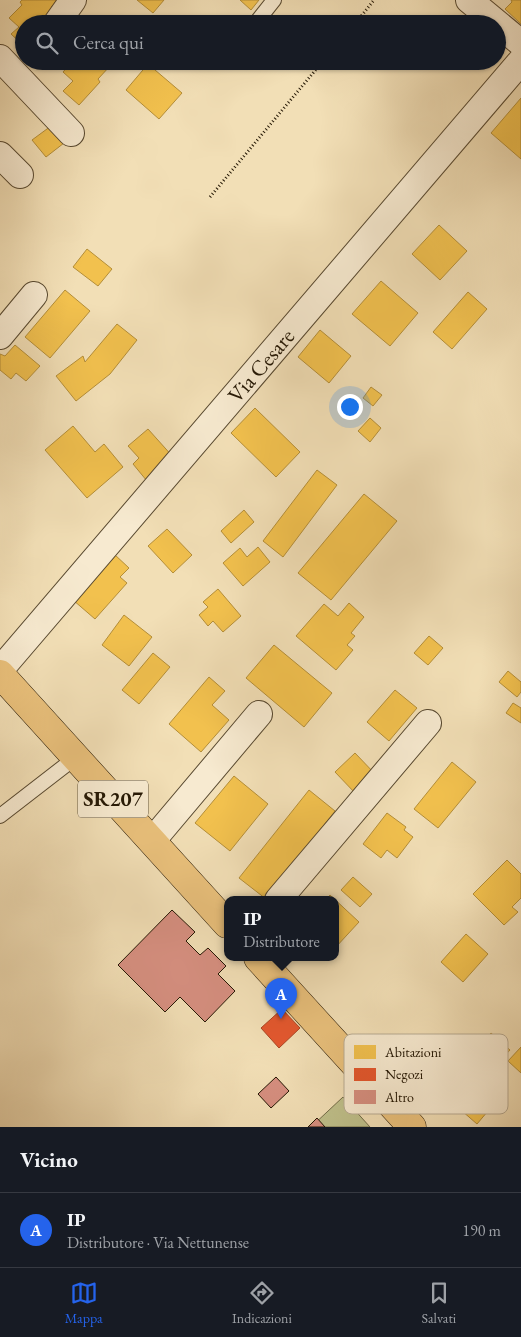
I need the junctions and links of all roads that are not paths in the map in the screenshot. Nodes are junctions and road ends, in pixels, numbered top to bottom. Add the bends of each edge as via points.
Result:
1 (73, 0) edge
2 (274, 0) edge
3 (469, 0) edge
4 (62, 15) edge
5 (262, 15) edge
6 (487, 15) edge
7 (506, 31) edge
8 (521, 43) edge
9 (0, 58) edge
10 (521, 61) edge
11 (15, 65) edge
12 (25, 70) edge
13 (71, 133) dead end
14 (0, 155) edge
15 (20, 174) dead end
16 (34, 295) dead end
17 (0, 336) edge
18 (0, 670) edge
19 (0, 674) edge
20 (260, 714) dead end
21 (428, 723) dead end
22 (75, 758) junction
23 (0, 816) edge
24 (152, 841) junction
25 (281, 896) edge
26 (224, 921) edge
27 (261, 961) edge
28 (344, 1052) edge
29 (400, 1114) edge
30 (412, 1127) edge

1 - 4 street
2 - 5 lane
3 - 6 street
7 - 8 street
9 - 11 street
10 - 18 street, Via Cesare
12 - 13 street
14 - 15 street
16 - 17 street
19 - 22 main road, SR207
20 - 24 street
21 - 25 street
22 - 23 lane
22 - 24 main road, SR207
24 - 26 main road, SR207
27 - 28 main road
29 - 30 main road

